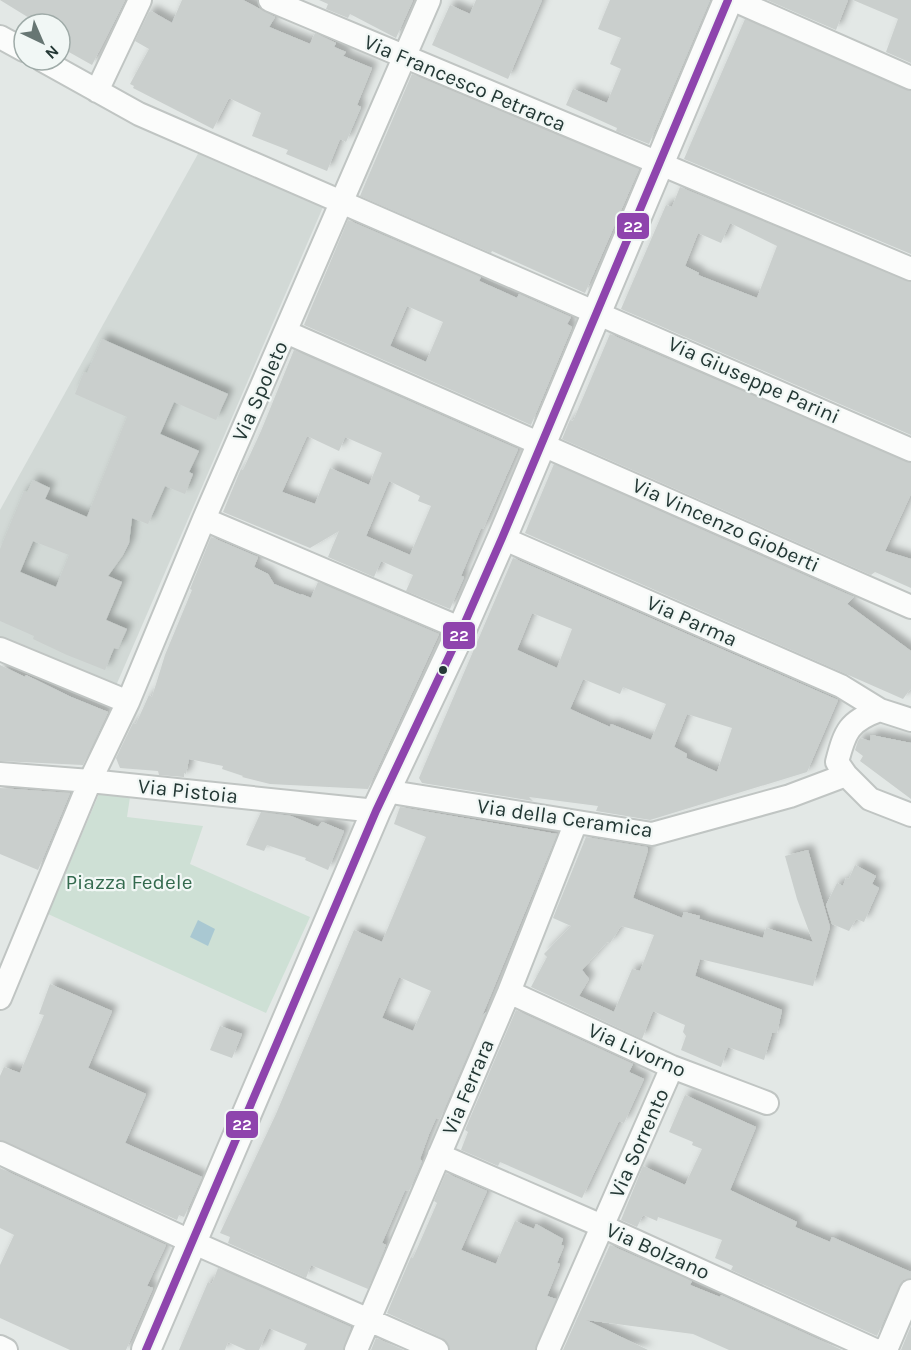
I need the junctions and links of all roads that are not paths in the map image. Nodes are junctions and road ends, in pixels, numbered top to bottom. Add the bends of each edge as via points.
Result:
1 (140, 0) edge
2 (270, 0) edge
3 (429, 0) edge
4 (728, 0) edge
5 (734, 0) edge
6 (405, 58) junction
7 (63, 72) edge
8 (911, 78) edge
9 (97, 91) junction
10 (660, 165) junction
11 (340, 201) junction
12 (911, 269) edge
13 (596, 311) junction
14 (286, 332) junction
15 (540, 443) junction
16 (911, 450) edge
17 (204, 519) junction
18 (502, 538) junction
19 (911, 607) edge
20 (462, 629) junction
21 (0, 649) edge
22 (128, 702) junction
23 (880, 710) junction
24 (911, 720) edge
25 (0, 774) edge
26 (846, 775) junction
27 (90, 781) junction
28 (380, 801) junction
29 (911, 815) edge
30 (576, 822) junction
31 (6, 967) edge
32 (509, 992) junction
33 (0, 998) edge
34 (672, 1067) junction
35 (767, 1103) dead end
36 (0, 1153) edge
37 (439, 1155) junction
38 (602, 1226) junction
39 (192, 1242) junction
40 (911, 1291) edge
41 (369, 1320) junction
42 (0, 1347) edge
43 (6, 1350) edge
44 (146, 1350) edge
45 (356, 1350) edge
46 (437, 1350) edge
47 (548, 1350) edge
48 (875, 1350) edge
49 (886, 1350) edge

1 - 9 street
2 - 6 street, Via Francesco Petrarca
3 - 6 street, Via Spoleto
4 - 10 street
5 - 8 street
6 - 10 street, Via Francesco Petrarca
6 - 11 street, Via Spoleto
7 - 9 street, Via Giuseppe Parini
9 - 11 street, Via Giuseppe Parini via 139,114
10 - 12 street, Via Francesco Petrarca
10 - 13 street
11 - 13 street, Via Giuseppe Parini
11 - 14 street, Via Spoleto
13 - 15 street
13 - 16 street, Via Giuseppe Parini
14 - 15 street, Via Vincenzo Gioberti
14 - 17 street, Via Spoleto
15 - 18 street
15 - 19 street, Via Vincenzo Gioberti
17 - 20 street
17 - 22 street, Via Spoleto
18 - 20 street
18 - 23 street, Via Parma via 841,686
20 - 28 street
21 - 22 street
22 - 27 street, Via Spoleto
23 - 24 street, Via Parma
23 - 26 street via 859,717 843,739 837,762
25 - 27 street, Via Pistoia
26 - 29 street via 870,799
26 - 30 street, Via della Ceramica via 790,796 652,834
27 - 28 street, Via Pistoia
27 - 31 street, Via Spoleto
28 - 30 street, Via della Ceramica
28 - 39 street
30 - 32 street, Via Ferrara
31 - 33 street, Via Spoleto
32 - 34 street, Via Livorno
32 - 37 street, Via Ferrara
34 - 35 street, Via Livorno
34 - 38 street, Via Sorrento
36 - 39 street
37 - 38 street, Via Bolzano
37 - 41 street, Via Ferrara
38 - 47 street, Via Sorrento
38 - 48 street, Via Bolzano
39 - 41 street
39 - 44 street
40 - 49 street
41 - 45 street, Via Ferrara
41 - 46 street
42 - 43 street

